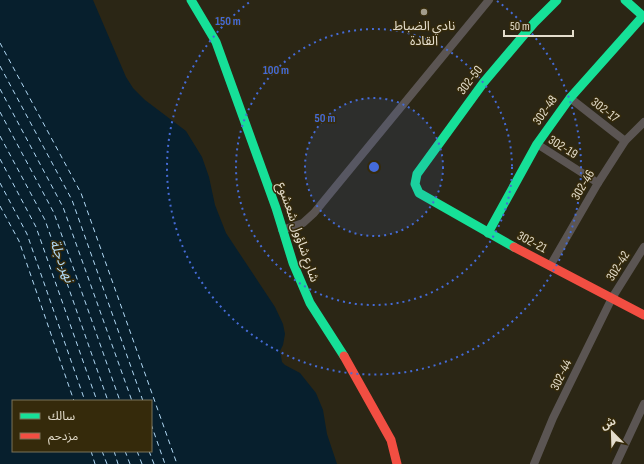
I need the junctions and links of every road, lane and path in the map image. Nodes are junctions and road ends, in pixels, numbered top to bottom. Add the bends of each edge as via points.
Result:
1 (191, 0) edge
2 (489, 0) edge
3 (557, 0) edge
4 (625, 0) edge
5 (644, 17) edge
6 (570, 98) junction
7 (644, 122) edge
8 (625, 141) junction
9 (537, 144) junction
10 (598, 183) junction
11 (415, 184) joint
12 (282, 230) junction
13 (488, 233) junction
14 (644, 247) edge
15 (550, 266) junction
16 (612, 298) junction
17 (644, 315) edge
18 (644, 404) edge
19 (397, 464) edge
20 (534, 464) edge
21 (616, 464) edge

1 - 12 street, شارع شاؤول شعشوع via 216,42
2 - 12 street via 311,217 303,223
3 - 11 street, 302-50 via 484,82 417,174
4 - 5 street
5 - 6 street, 302-48
6 - 8 street, 302-17
6 - 9 street, 302-48
7 - 8 street, 302-46
8 - 10 street, 302-46
9 - 10 street, 302-19
9 - 13 street, 302-48
10 - 15 street, 302-46
11 - 13 street, 302-21 via 419,193
12 - 19 street, شارع شاؤول شعشوع via 310,303 376,411 391,440
13 - 15 street, 302-21
14 - 16 street, 302-42
15 - 16 street, 302-21
16 - 17 street, 302-21
16 - 20 street, 302-44 via 553,418
18 - 21 street

